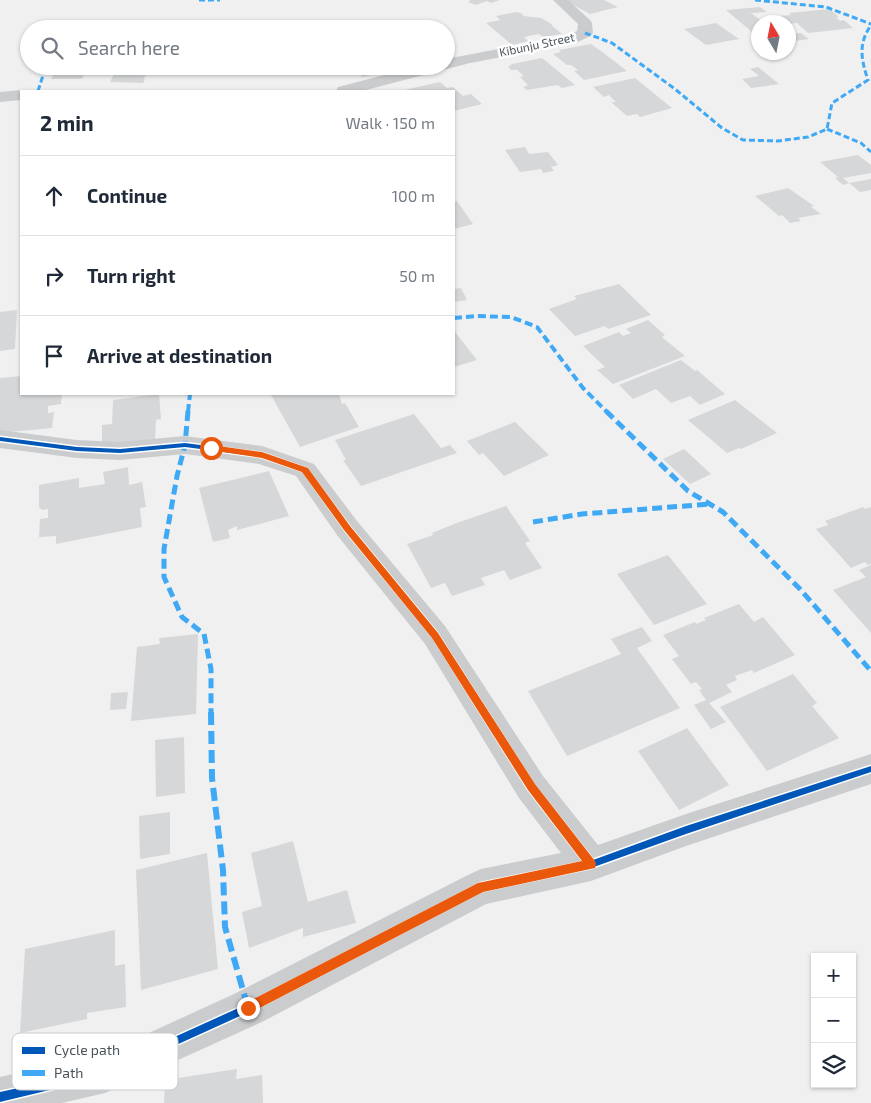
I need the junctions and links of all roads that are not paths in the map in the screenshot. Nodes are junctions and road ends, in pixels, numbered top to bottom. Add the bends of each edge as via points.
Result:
1 (560, 0) edge
2 (455, 62) edge
3 (405, 75) edge
4 (348, 90) edge
5 (20, 95) edge
6 (0, 97) edge
7 (0, 439) edge
8 (871, 769) edge
9 (591, 864) junction
10 (178, 1040) edge
11 (31, 1090) edge
12 (0, 1097) edge

1 - 2 street, Kibunju Street via 585,23 585,33 571,40
3 - 4 street
5 - 6 street
7 - 9 street via 120,451 185,445 262,455 305,470 347,528 435,635 531,787
8 - 9 street
9 - 10 street via 481,887 248,1008
11 - 12 street

